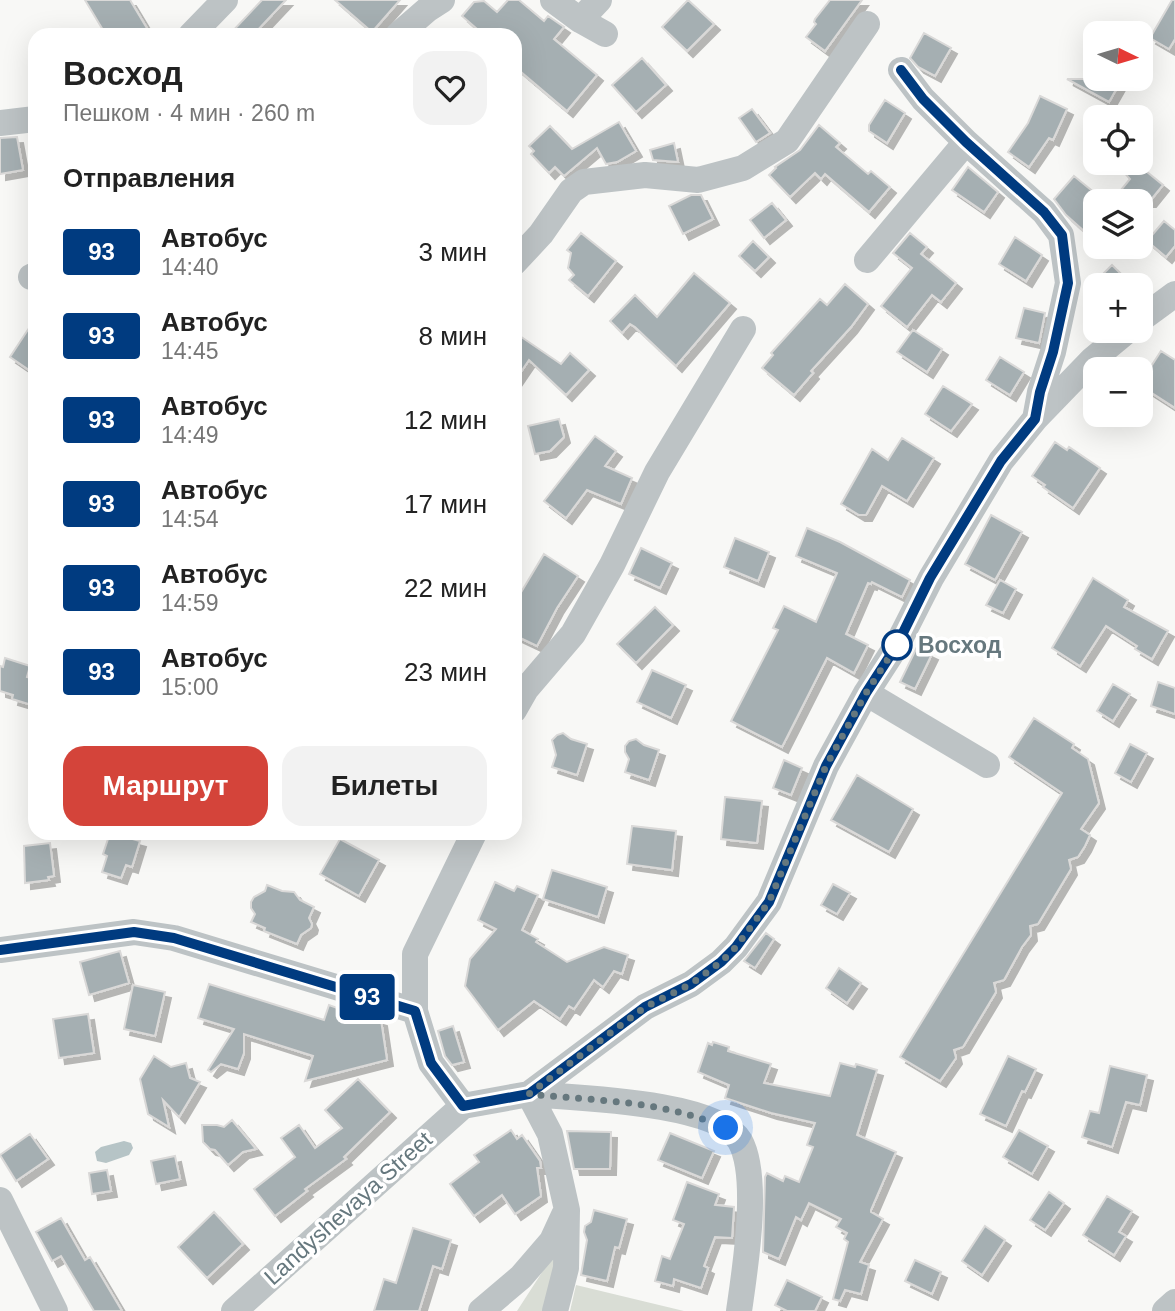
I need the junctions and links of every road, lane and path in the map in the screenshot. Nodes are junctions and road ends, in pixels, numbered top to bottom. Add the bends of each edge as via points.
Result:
1 (225, 0) edge
2 (442, 0) edge
3 (553, 0) edge
4 (599, 0) edge
5 (580, 20) junction
6 (867, 24) dead end
7 (198, 28) edge
8 (406, 28) edge
9 (605, 34) dead end
10 (901, 70) dead end
11 (28, 120) edge
12 (0, 123) edge
13 (966, 142) junction
14 (522, 254) edge
15 (867, 260) dead end
16 (1175, 294) edge
17 (1153, 310) edge
18 (743, 329) dead end
19 (1113, 343) edge
20 (1035, 419) junction
21 (866, 693) junction
22 (522, 696) edge
23 (987, 765) dead end
24 (471, 840) edge
25 (0, 950) edge
26 (415, 1011) junction
27 (529, 1094) junction
28 (463, 1106) junction
29 (0, 1200) edge
30 (567, 1210) junction
31 (1175, 1302) edge
32 (55, 1311) edge
33 (234, 1311) edge
34 (481, 1311) edge
35 (555, 1311) edge
36 (739, 1311) edge
37 (1165, 1311) edge

1 - 7 street
2 - 8 street
3 - 5 street
4 - 5 street
5 - 9 street
6 - 14 street via 787,141 743,168 698,180 645,176 584,182 570,191
10 - 13 street
11 - 12 street
13 - 15 street
13 - 20 street via 1044,212 1062,235 1068,283
16 - 17 street
18 - 22 street via 657,472 573,634
19 - 20 street
20 - 21 street via 1001,461
21 - 23 street
21 - 27 street via 826,766 769,902 736,947 691,984 645,1007
24 - 26 street via 415,954
25 - 26 street via 134,932 174,938
26 - 28 street via 431,1063
27 - 28 street
27 - 30 street via 550,1133
27 - 36 street via 625,1101 699,1116 740,1140 751,1180
28 - 33 street, Landyshevaya Street
29 - 32 street
30 - 34 street via 552,1241 522,1277
30 - 35 street via 566,1268
31 - 37 street

